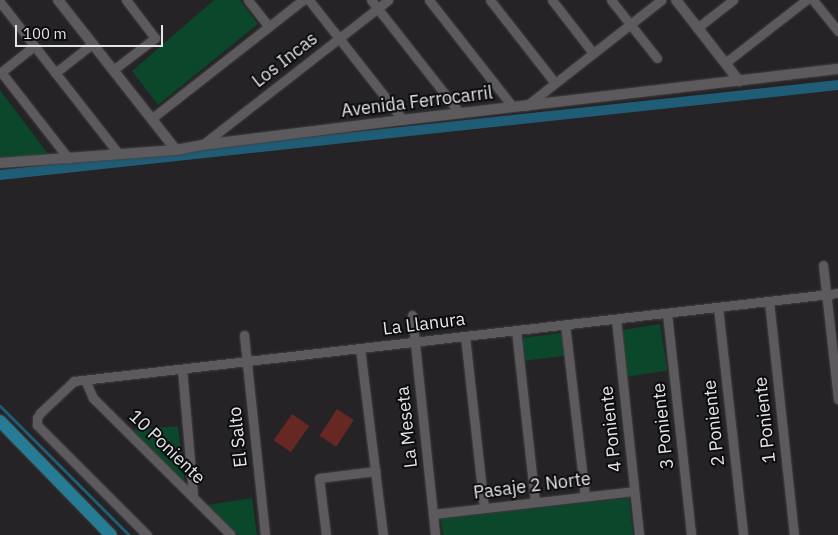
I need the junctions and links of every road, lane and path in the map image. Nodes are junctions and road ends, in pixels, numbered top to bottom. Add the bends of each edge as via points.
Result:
1 (58, 0) edge
2 (126, 0) edge
3 (248, 0) edge
4 (303, 0) edge
5 (308, 0) edge
6 (371, 0) edge
7 (388, 0) edge
8 (429, 0) edge
9 (490, 0) edge
10 (552, 0) edge
11 (611, 0) edge
12 (661, 0) edge
13 (676, 0) edge
14 (733, 0) edge
15 (806, 0) edge
16 (814, 0) edge
17 (0, 2) edge
18 (378, 8) junction
19 (3, 14) edge
20 (630, 24) junction
21 (269, 27) junction
22 (698, 28) junction
23 (838, 31) edge
24 (338, 38) junction
25 (92, 44) junction
26 (34, 46) junction
27 (593, 53) junction
28 (657, 58) dead end
29 (725, 63) junction
30 (838, 69) edge
31 (114, 70) junction
32 (1, 73) edge
33 (55, 73) junction
34 (739, 81) junction
35 (555, 83) junction
36 (525, 107) junction
37 (513, 108) junction
38 (460, 113) junction
39 (151, 118) junction
40 (403, 120) junction
41 (202, 145) junction
42 (176, 150) junction
43 (118, 153) junction
44 (69, 159) junction
45 (0, 163) edge
46 (823, 265) dead end
47 (838, 293) edge
48 (826, 294) junction
49 (769, 301) junction
50 (718, 307) junction
51 (667, 313) junction
52 (412, 315) dead end
53 (616, 319) junction
54 (565, 324) junction
55 (516, 330) junction
56 (244, 335) dead end
57 (464, 336) junction
58 (414, 342) junction
59 (360, 348) junction
60 (246, 361) junction
61 (182, 368) junction
62 (85, 380) junction
63 (838, 395) edge
64 (838, 399) edge
65 (0, 421) edge
66 (376, 471) junction
67 (634, 491) junction
68 (193, 495) junction
69 (585, 496) junction
70 (535, 502) junction
71 (484, 508) junction
72 (433, 514) junction
73 (111, 535) edge
74 (147, 535) edge
75 (231, 535) edge
76 (265, 535) edge
77 (326, 535) edge
78 (383, 535) edge
79 (435, 535) edge
80 (639, 535) edge
81 (691, 535) edge
82 (742, 535) edge
83 (794, 535) edge

1 - 25 street
2 - 31 street via 155,38
3 - 21 street
4 - 21 street
5 - 24 street
6 - 18 street
7 - 18 street, Los Incas
8 - 37 street
9 - 35 street
10 - 27 street
11 - 20 street
12 - 20 street
13 - 22 street
14 - 22 street
15 - 29 street
16 - 23 street
17 - 19 street
18 - 24 street, Los Incas
18 - 38 street
19 - 26 street
20 - 27 street
20 - 28 street
21 - 39 street
22 - 29 street
24 - 40 street
24 - 41 street, Los Incas
25 - 31 street
25 - 33 street
26 - 32 street
26 - 33 street
27 - 35 street
29 - 34 street
30 - 34 street, Avenida Ferrocarril
31 - 39 street
32 - 44 street
33 - 43 street
34 - 36 street, Avenida Ferrocarril
35 - 36 street
36 - 37 street, Avenida Ferrocarril
37 - 38 street, Avenida Ferrocarril
38 - 40 street, Avenida Ferrocarril
39 - 42 street
40 - 41 street, Avenida Ferrocarril
41 - 42 street, Avenida Ferrocarril
42 - 43 street, Avenida Ferrocarril
43 - 44 street, Avenida Ferrocarril
44 - 45 street, Avenida Ferrocarril
46 - 48 street
47 - 48 street, La Llanura
48 - 49 street, La Llanura
48 - 63 street
49 - 50 street, La Llanura
49 - 83 street, 1 Poniente
50 - 51 street, La Llanura
50 - 82 street, 2 Poniente
51 - 53 street, La Llanura
51 - 81 street, 3 Poniente
52 - 58 street, La Meseta
53 - 54 street, La Llanura
53 - 67 street, 4 Poniente
54 - 55 street, La Llanura
54 - 69 street
55 - 57 street, La Llanura
55 - 70 street
56 - 60 street, El Salto
57 - 58 street, La Llanura
57 - 71 street
58 - 59 street, La Llanura
58 - 72 street, La Meseta
59 - 60 street, La Llanura
59 - 66 street
60 - 61 street, La Llanura
60 - 76 street, El Salto
61 - 62 street, La Llanura
61 - 68 street
62 - 68 street, 10 Poniente via 92,398
62 - 74 street, La Llanura via 74,381 40,413 37,425
63 - 64 street
65 - 73 main road
66 - 77 street via 320,478
66 - 78 street
67 - 69 street, Pasaje 2 Norte
67 - 80 street, 4 Poniente
68 - 75 street, 10 Poniente
69 - 70 street, Pasaje 2 Norte
70 - 71 street, Pasaje 2 Norte
71 - 72 street, Pasaje 2 Norte
72 - 79 street, La Meseta

